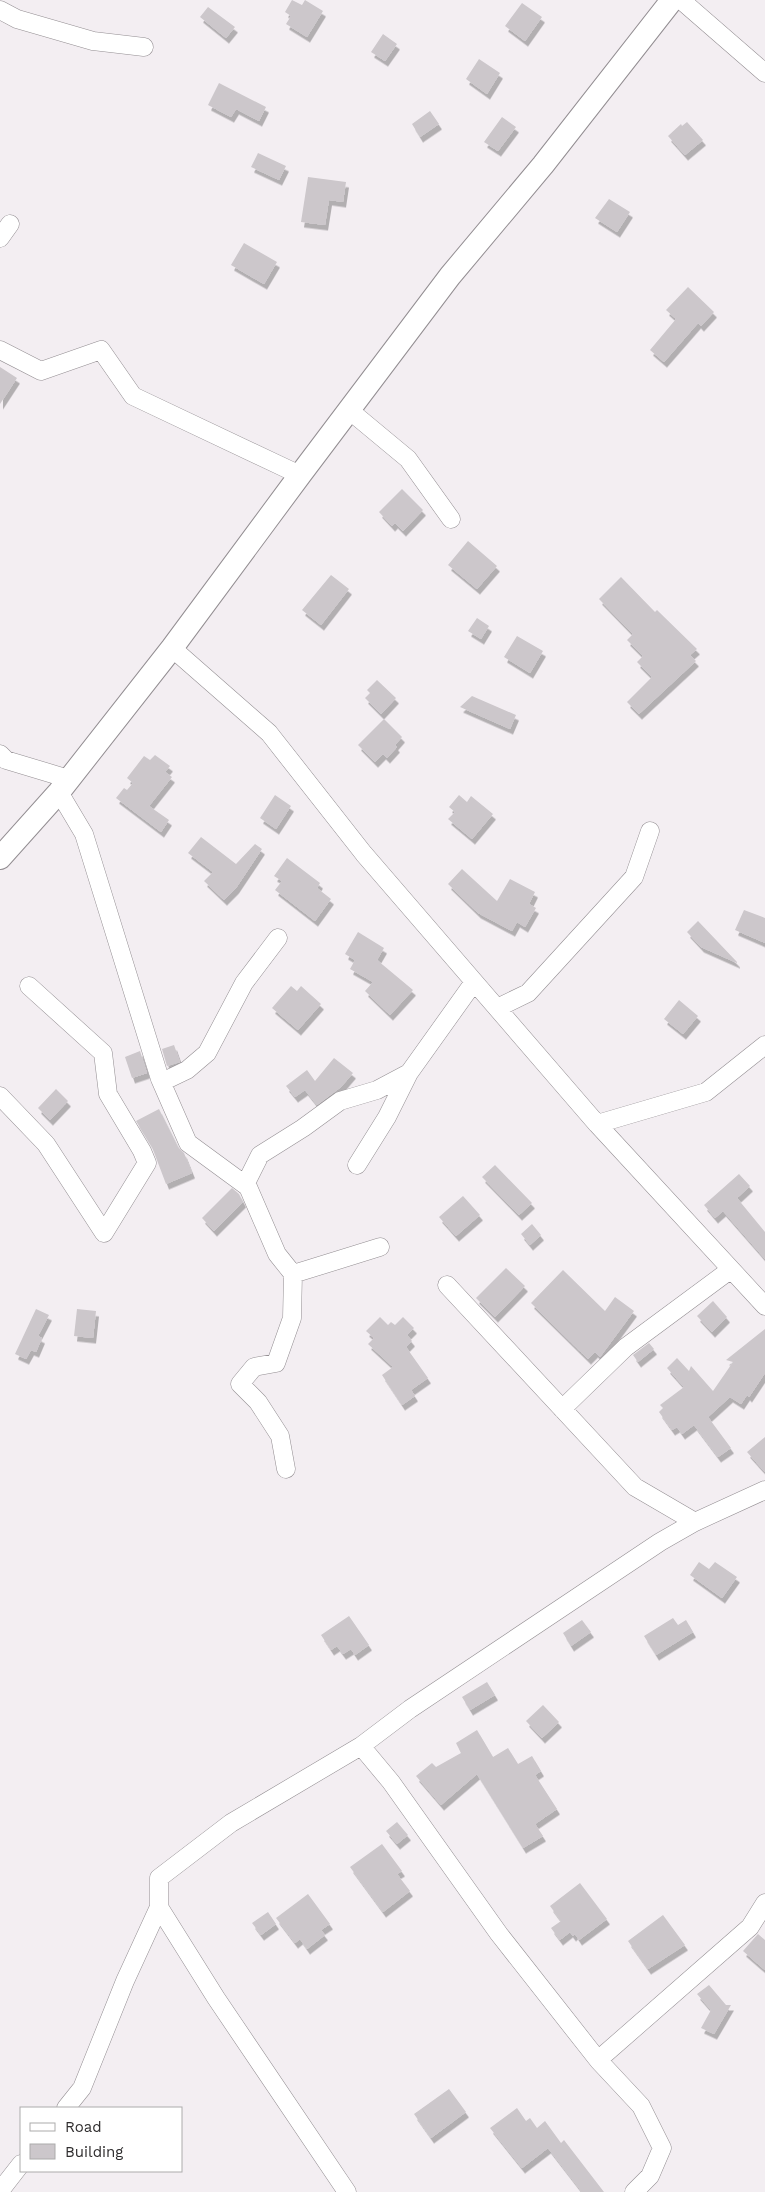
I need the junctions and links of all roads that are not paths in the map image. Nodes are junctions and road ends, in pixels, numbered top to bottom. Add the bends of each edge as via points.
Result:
1 (672, 0) edge
2 (681, 0) edge
3 (0, 10) edge
4 (144, 47) dead end
5 (765, 73) edge
6 (0, 350) edge
7 (350, 410) junction
8 (300, 475) junction
9 (452, 519) dead end
10 (172, 648) junction
11 (0, 754) edge
12 (64, 786) junction
13 (650, 831) dead end
14 (0, 858) edge
15 (278, 938) dead end
16 (474, 982) junction
17 (29, 986) dead end
18 (497, 1008) junction
19 (765, 1045) edge
20 (409, 1073) junction
21 (162, 1082) junction
22 (0, 1096) edge
23 (597, 1124) junction
24 (358, 1165) dead end
25 (244, 1185) junction
26 (380, 1247) dead end
27 (730, 1270) junction
28 (293, 1274) junction
29 (446, 1285) dead end
30 (765, 1306) edge
31 (562, 1409) junction
32 (286, 1469) dead end
33 (765, 1490) edge
34 (695, 1522) junction
35 (361, 1746) junction
36 (765, 1903) edge
37 (159, 1907) junction
38 (598, 2060) junction
39 (67, 2107) edge
40 (20, 2165) edge
41 (0, 2191) edge
42 (347, 2192) edge
43 (634, 2192) edge

1 - 7 street via 543,165 450,276
2 - 5 street
3 - 4 street via 17,19 93,41
6 - 8 street via 41,371 101,350 133,396
7 - 8 street
7 - 9 street via 408,459
8 - 10 street
10 - 12 street
10 - 16 street via 269,734 364,854
11 - 12 street via 6,760
12 - 14 street
12 - 21 street via 84,834
13 - 18 street via 634,877 528,993
15 - 21 street via 244,983 207,1053 187,1070
16 - 18 street
16 - 20 street
17 - 22 street via 103,1053 108,1094 147,1163 104,1233 46,1144
18 - 23 street
19 - 23 street via 706,1092
20 - 24 street
20 - 25 street via 377,1090 340,1101 260,1154
21 - 25 street via 188,1144
23 - 27 street
25 - 28 street via 277,1254
26 - 28 street
27 - 30 street
27 - 31 street via 626,1346
28 - 32 street via 292,1318 276,1363 254,1367 240,1384 258,1402 280,1436
29 - 31 street
31 - 34 street via 635,1487
33 - 34 street
34 - 35 street via 652,1547 410,1709
35 - 37 street via 231,1824 159,1878
35 - 38 street via 391,1782 499,1934
36 - 38 street via 750,1927
37 - 39 street via 82,2088
37 - 42 street
38 - 43 street via 642,2106 662,2148 650,2176
40 - 41 street

